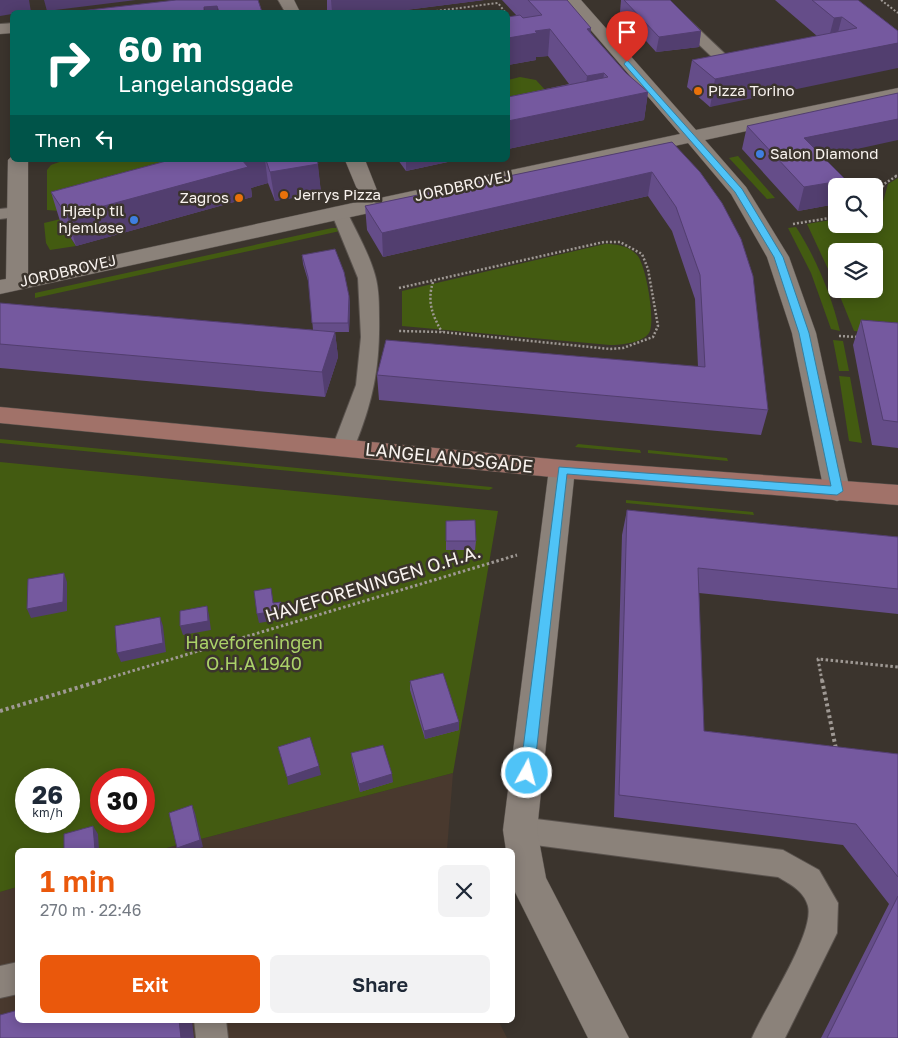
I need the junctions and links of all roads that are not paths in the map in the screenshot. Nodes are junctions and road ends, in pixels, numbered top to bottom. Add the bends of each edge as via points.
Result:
1 (573, 0) edge
2 (679, 18) edge
3 (735, 72) edge
4 (898, 93) edge
5 (691, 137) junction
6 (18, 162) edge
7 (356, 162) edge
8 (373, 205) junction
9 (340, 212) junction
10 (9, 213) edge
11 (9, 285) edge
12 (0, 415) edge
13 (343, 448) junction
14 (562, 469) junction
15 (837, 491) junction
16 (898, 495) edge
17 (520, 830) junction
18 (15, 979) edge
19 (0, 982) edge
20 (210, 1023) edge
21 (212, 1038) edge
22 (609, 1038) edge
23 (768, 1038) edge

1 - 5 street
2 - 3 lane
4 - 5 street, JORDBROVEJ
5 - 8 street, JORDBROVEJ
5 - 15 street via 739,190 778,257 804,333
6 - 10 street
7 - 8 street
8 - 9 street, JORDBROVEJ
9 - 11 street, JORDBROVEJ
9 - 13 lane via 365,273 371,331 370,369 359,413
10 - 11 street
12 - 13 street, LANGELANDSGADE
13 - 14 street, LANGELANDSGADE
14 - 15 street, LANGELANDSGADE
14 - 17 street
15 - 16 street, LANGELANDSGADE
17 - 22 street via 528,882
17 - 23 lane via 783,864 809,880 823,903 822,933
18 - 19 lane
20 - 21 lane

